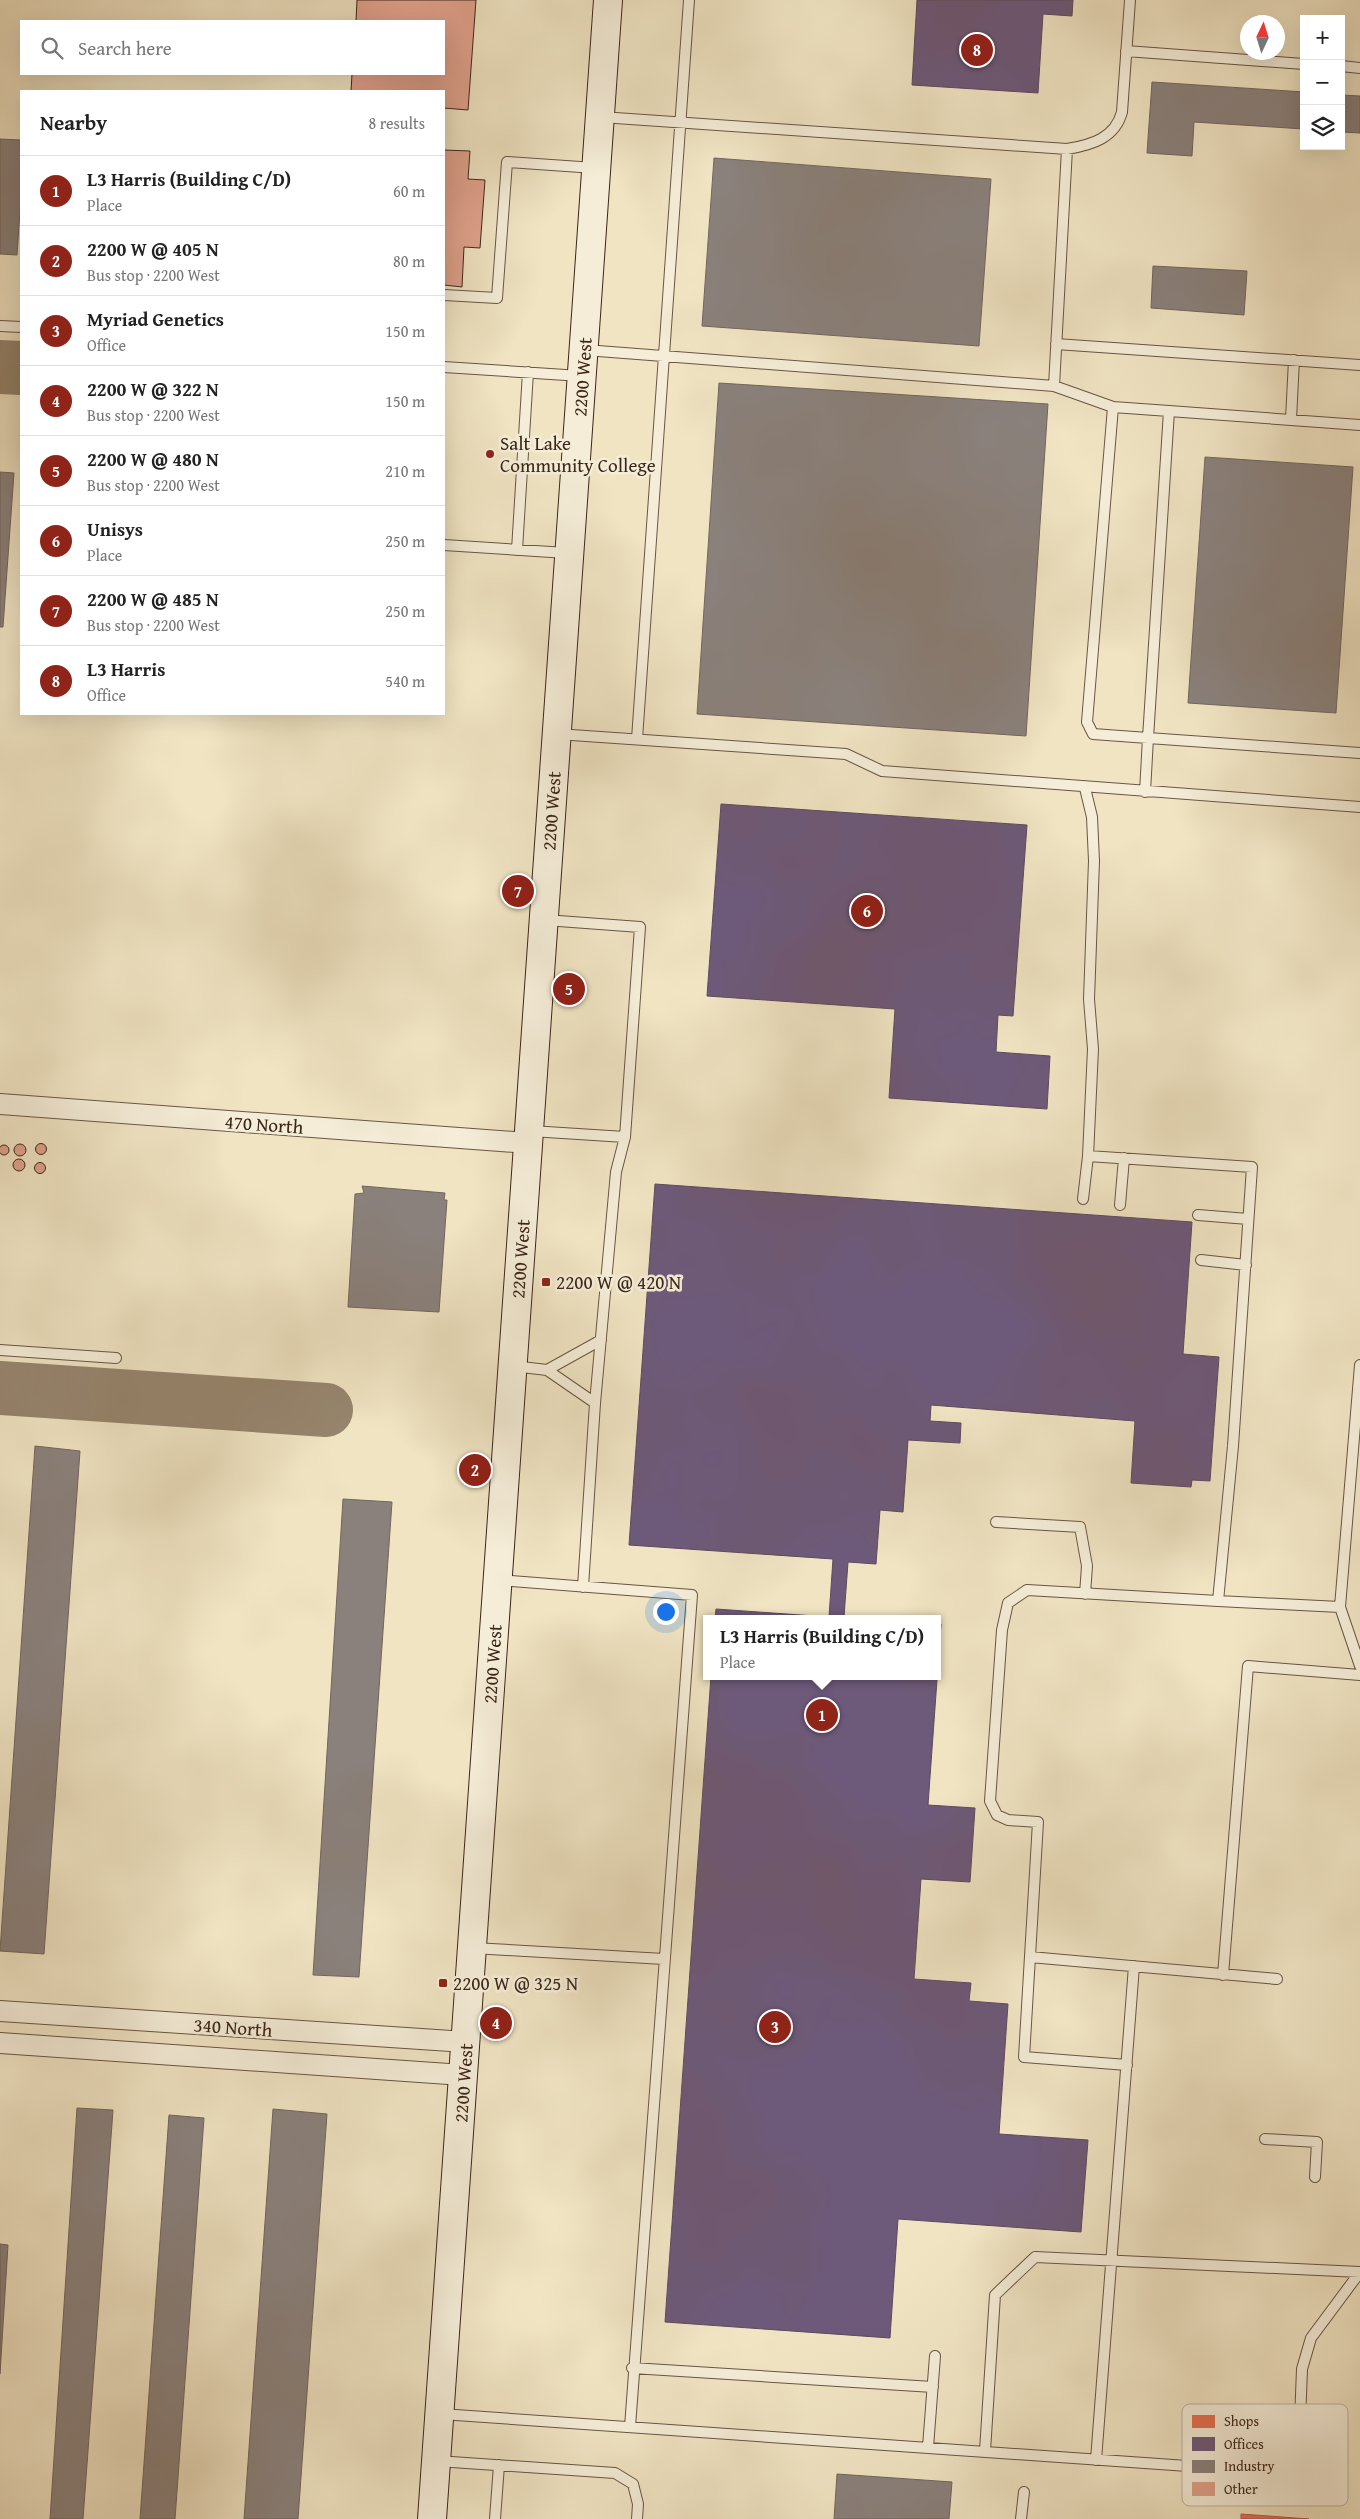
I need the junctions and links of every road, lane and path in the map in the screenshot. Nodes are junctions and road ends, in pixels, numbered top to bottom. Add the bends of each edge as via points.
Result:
1 (608, 0) edge
2 (689, 0) edge
3 (1130, 0) edge
4 (1126, 51) junction
5 (1300, 64) edge
6 (1345, 66) edge
7 (1360, 68) edge
8 (600, 117) junction
9 (680, 122) junction
10 (1067, 149) junction
11 (596, 168) junction
12 (445, 294) edge
13 (0, 326) edge
14 (20, 327) edge
15 (1056, 344) junction
16 (663, 356) junction
17 (1294, 360) junction
18 (583, 363) junction
19 (1360, 365) edge
20 (445, 367) edge
21 (528, 372) junction
22 (1054, 386) junction
23 (1113, 407) junction
24 (1169, 412) junction
25 (1291, 419) junction
26 (1360, 425) edge
27 (445, 545) edge
28 (517, 550) junction
29 (570, 553) junction
30 (557, 734) junction
31 (1148, 738) junction
32 (637, 739) junction
33 (1360, 753) edge
34 (1086, 788) junction
35 (1145, 792) junction
36 (1360, 807) edge
37 (544, 920) junction
38 (0, 1104) edge
39 (529, 1137) junction
40 (625, 1137) junction
41 (1088, 1156) junction
42 (1124, 1158) junction
43 (1084, 1199) dead end
44 (1120, 1205) dead end
45 (1198, 1215) dead end
46 (1248, 1219) junction
47 (1201, 1260) dead end
48 (1246, 1264) junction
49 (601, 1340) junction
50 (0, 1350) edge
51 (116, 1358) dead end
52 (1360, 1365) edge
53 (513, 1366) junction
54 (547, 1370) junction
55 (595, 1403) junction
56 (996, 1522) dead end
57 (498, 1580) junction
58 (583, 1587) junction
59 (1085, 1594) junction
60 (1218, 1601) junction
61 (1340, 1607) junction
62 (1360, 1666) edge
63 (1360, 1675) edge
64 (472, 1948) junction
65 (1030, 1957) junction
66 (664, 1959) junction
67 (1134, 1966) junction
68 (1223, 1975) junction
69 (1277, 1979) dead end
70 (0, 2012) edge
71 (466, 2042) junction
72 (0, 2043) edge
73 (1127, 2065) junction
74 (463, 2075) junction
75 (1265, 2139) dead end
76 (1315, 2177) dead end
77 (1111, 2260) junction
78 (1360, 2272) edge
79 (936, 2356) dead end
80 (632, 2368) junction
81 (933, 2387) junction
82 (1301, 2404) edge
83 (440, 2414) junction
84 (630, 2427) junction
85 (928, 2447) junction
86 (985, 2451) junction
87 (1096, 2460) junction
88 (436, 2461) junction
89 (499, 2465) junction
90 (1182, 2466) edge
91 (1024, 2492) dead end
92 (432, 2519) edge
93 (495, 2519) edge
94 (637, 2519) edge
95 (1021, 2519) edge

1 - 8 street, 2200 West
2 - 9 lane
3 - 4 lane
4 - 5 lane
4 - 10 lane via 1119,124 1104,139
6 - 7 lane
8 - 9 lane
8 - 11 street, 2200 West
9 - 10 lane
9 - 16 lane
10 - 15 lane
11 - 12 lane via 507,162 497,298
11 - 18 street, 2200 West
13 - 14 lane
15 - 17 lane
15 - 22 lane
16 - 18 lane
16 - 22 lane
16 - 32 lane
17 - 19 lane
17 - 25 lane
18 - 21 lane
18 - 29 street, 2200 West
20 - 21 lane
21 - 28 lane
22 - 23 lane
23 - 24 lane
23 - 31 lane via 1087,722 1094,734
24 - 25 lane
24 - 31 lane
25 - 26 lane
27 - 28 lane
28 - 29 lane
29 - 30 street, 2200 West
30 - 32 lane
30 - 37 street, 2200 West
31 - 33 lane
31 - 35 lane
32 - 34 lane via 846,754 882,771
34 - 35 lane
34 - 41 lane via 1092,817 1094,861 1090,999 1093,1048
35 - 36 lane
37 - 39 street, 2200 West
37 - 40 lane via 640,927
38 - 39 street, 470 North
39 - 40 lane
39 - 53 street, 2200 West
40 - 49 lane via 616,1172
41 - 42 lane
41 - 43 lane
42 - 44 lane
42 - 46 lane via 1252,1167
45 - 46 lane
46 - 48 lane
47 - 48 lane
48 - 60 lane
49 - 54 lane
49 - 55 lane
50 - 51 lane
52 - 61 lane
53 - 54 lane
53 - 57 street, 2200 West
54 - 55 lane
55 - 58 lane
56 - 59 lane via 1080,1527 1087,1566
57 - 58 lane
57 - 64 street, 2200 West
58 - 66 lane via 692,1595
59 - 60 lane
59 - 65 lane via 1027,1590 1008,1603 1002,1630 990,1801 997,1815 1038,1822
60 - 61 lane
61 - 62 lane
63 - 68 lane via 1248,1666
64 - 66 lane
64 - 71 street, 2200 West
65 - 67 lane
65 - 73 lane via 1024,2058
66 - 80 lane
67 - 68 lane
67 - 73 lane
68 - 69 lane
70 - 71 street, 340 North
71 - 74 street, 2200 West
72 - 74 street, 340 North
73 - 77 lane
74 - 83 street, 2200 West
75 - 76 lane via 1317,2142
77 - 78 lane
77 - 86 lane via 1034,2257 995,2295
77 - 87 lane
78 - 82 lane via 1310,2338 1302,2369
79 - 81 lane
80 - 81 lane
80 - 84 lane
81 - 85 lane
83 - 84 lane
83 - 88 street, 2200 West
84 - 85 lane
85 - 86 lane
86 - 87 lane
87 - 90 lane
88 - 89 lane
88 - 92 street, 2200 West
89 - 93 lane
89 - 94 lane via 615,2473 633,2484 638,2504
91 - 95 lane

